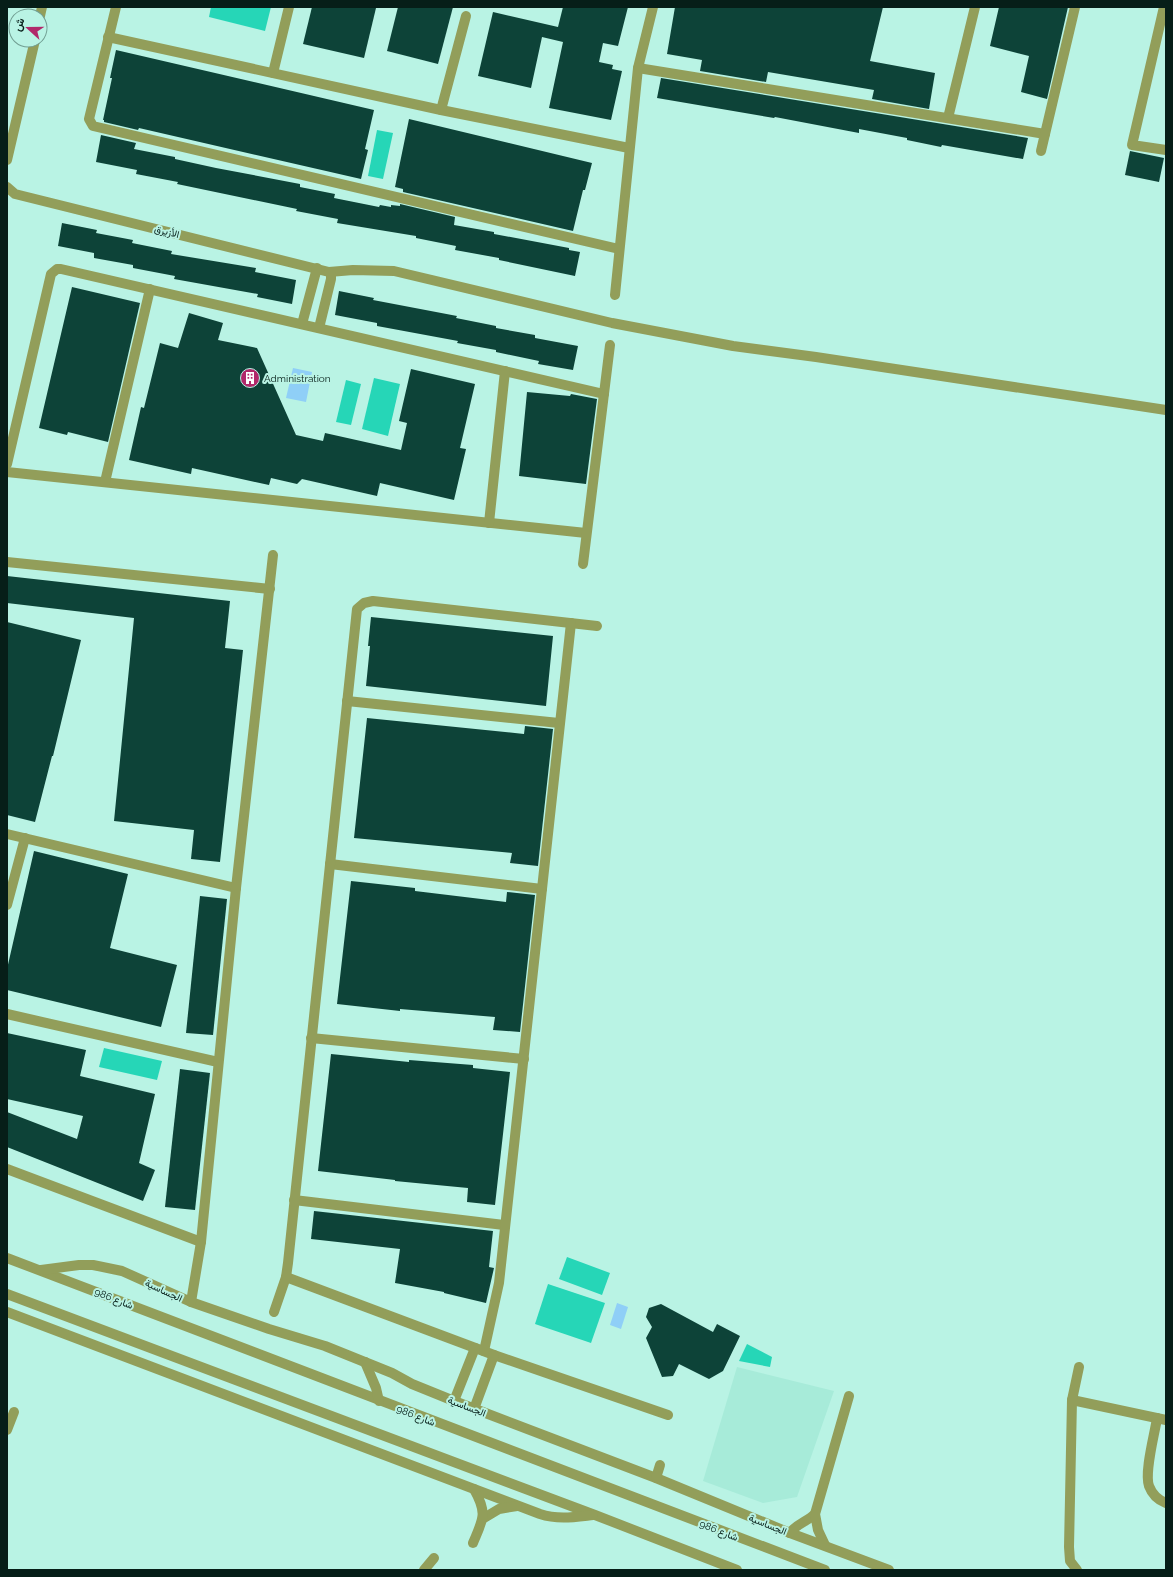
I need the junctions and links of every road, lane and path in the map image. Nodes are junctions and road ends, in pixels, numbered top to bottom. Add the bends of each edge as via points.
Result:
1 (116, 7) edge
2 (289, 7) edge
3 (652, 7) edge
4 (975, 7) edge
5 (1075, 7) edge
6 (1164, 7) edge
7 (466, 16) dead end
8 (108, 37) junction
9 (33, 48) edge
10 (638, 68) junction
11 (273, 73) junction
12 (441, 110) junction
13 (948, 118) junction
14 (1045, 134) junction
15 (629, 148) junction
16 (1166, 150) edge
17 (1041, 151) dead end
18 (7, 160) edge
19 (7, 188) edge
20 (619, 249) junction
21 (317, 268) junction
22 (329, 272) junction
23 (150, 289) junction
24 (615, 295) dead end
25 (302, 324) junction
26 (319, 328) junction
27 (610, 345) dead end
28 (504, 371) junction
29 (604, 394) junction
30 (1166, 410) edge
31 (7, 464) edge
32 (7, 472) edge
33 (105, 482) junction
34 (489, 523) junction
35 (586, 533) junction
36 (273, 555) dead end
37 (7, 562) edge
38 (583, 564) dead end
39 (270, 588) junction
40 (571, 623) junction
41 (597, 626) dead end
42 (347, 701) junction
43 (559, 723) junction
44 (7, 834) edge
45 (25, 838) junction
46 (330, 864) junction
47 (236, 888) junction
48 (542, 889) junction
49 (7, 905) edge
50 (7, 1014) edge
51 (312, 1038) junction
52 (524, 1059) junction
53 (218, 1062) junction
54 (7, 1169) edge
55 (294, 1200) junction
56 (504, 1225) junction
57 (201, 1242) junction
58 (7, 1258) edge
59 (41, 1270) junction
60 (286, 1277) junction
61 (7, 1294) edge
62 (191, 1302) junction
63 (7, 1312) edge
64 (274, 1312) dead end
65 (480, 1350) junction
66 (494, 1355) junction
67 (365, 1362) junction
68 (1079, 1367) dead end
69 (849, 1396) dead end
70 (1072, 1400) junction
71 (379, 1401) junction
72 (454, 1401) junction
73 (474, 1409) junction
74 (14, 1412) dead end
75 (668, 1415) dead end
76 (1162, 1419) edge
77 (7, 1430) edge
78 (660, 1466) dead end
79 (656, 1478) junction
80 (474, 1489) junction
81 (1166, 1503) edge
82 (517, 1506) junction
83 (595, 1514) junction
84 (815, 1514) junction
85 (484, 1518) junction
86 (790, 1533) junction
87 (473, 1543) dead end
88 (825, 1545) junction
89 (434, 1558) dead end
90 (804, 1566) edge
91 (424, 1570) edge
92 (737, 1570) edge
93 (825, 1570) edge
94 (889, 1570) edge
95 (1076, 1570) edge

1 - 8 street
2 - 11 street
3 - 10 street
4 - 13 street
5 - 14 street
6 - 16 street via 1132,145
7 - 12 street
8 - 11 street
8 - 20 street via 89,119 97,128
9 - 18 street
10 - 13 street
10 - 15 street
11 - 12 street
12 - 15 street
13 - 14 street
14 - 17 street
15 - 20 street
19 - 21 street, الأزيرق via 15,194
20 - 24 street
21 - 22 street, الأزيرق
21 - 25 street
22 - 26 street via 331,279
22 - 30 street via 394,271 612,323 732,346
23 - 25 street
23 - 31 street via 61,269 51,274
23 - 33 street
25 - 26 street
26 - 28 street
27 - 29 street
28 - 29 street
28 - 34 street
29 - 35 street
32 - 33 street
33 - 34 street
34 - 35 street
35 - 38 street
36 - 39 street
37 - 39 street
39 - 47 street
40 - 41 street
40 - 42 street via 372,601 364,603 357,609
40 - 43 street
42 - 43 street
42 - 46 street
43 - 48 street
44 - 45 street
45 - 47 street
45 - 49 street
46 - 48 street
46 - 51 street
47 - 53 street
48 - 52 street
50 - 53 street
51 - 52 street
51 - 55 street
52 - 56 street
53 - 57 street
54 - 57 street
55 - 56 street
55 - 60 street
56 - 65 street via 499,1283
57 - 62 street
58 - 59 street, شارع 986
59 - 62 street, الجساسية via 79,1265 108,1267 135,1276 169,1294
59 - 71 street, شارع 986
60 - 64 street
60 - 65 street
61 - 83 street
62 - 67 street, الجساسية via 325,1346
63 - 80 street
65 - 66 street
65 - 72 street
66 - 73 street
66 - 75 street
67 - 71 street
67 - 72 street, الجساسية
68 - 70 street
69 - 84 street
70 - 76 street
70 - 95 street via 1069,1554
71 - 90 street, شارع 986
72 - 73 street, الجساسية
73 - 79 street, الجساسية
74 - 77 street
76 - 81 street via 1149,1466 1149,1485 1158,1500
78 - 79 street
79 - 86 street, الجساسية
80 - 82 street
80 - 85 street
82 - 83 street via 555,1518
82 - 85 street via 499,1509
83 - 92 street
84 - 86 street
84 - 88 street via 818,1530
85 - 87 street
86 - 88 street, الجساسية
88 - 94 street, الجساسية
89 - 91 street
90 - 93 street, شارع 986

